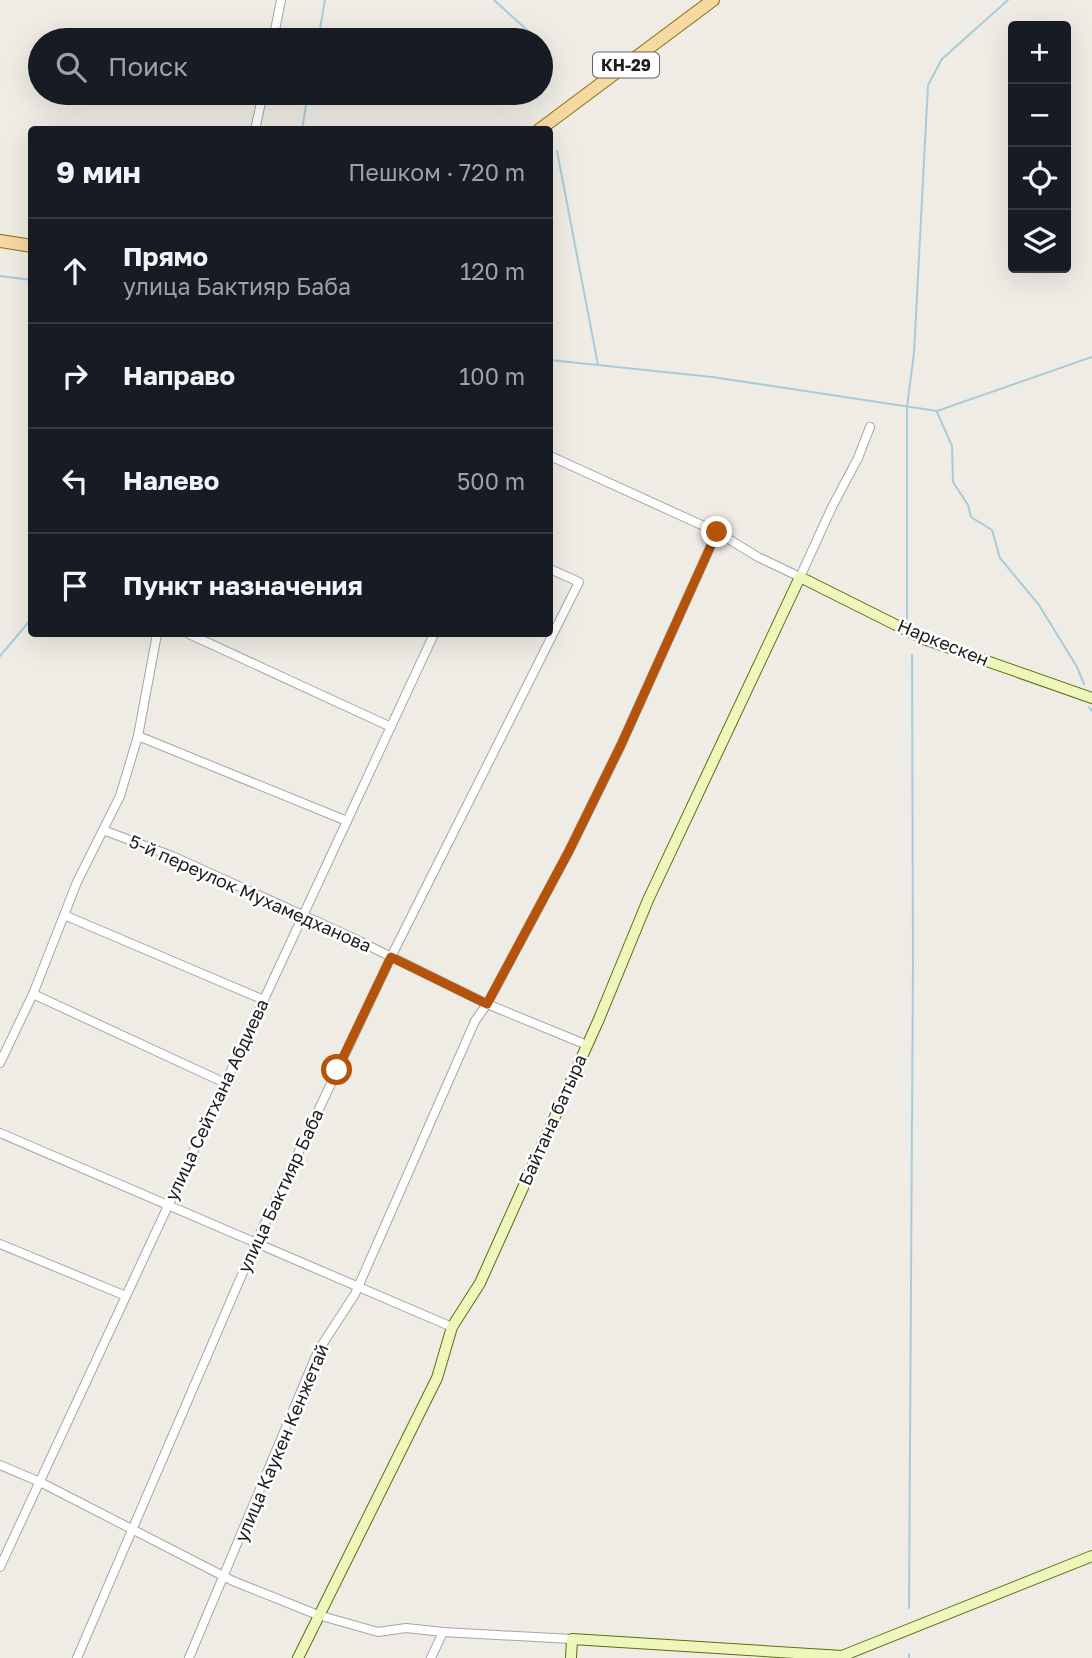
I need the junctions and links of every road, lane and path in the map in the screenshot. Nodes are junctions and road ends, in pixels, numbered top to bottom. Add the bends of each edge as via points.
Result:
1 (281, 0) edge
2 (713, 0) edge
3 (275, 28) edge
4 (260, 105) edge
5 (256, 126) edge
6 (544, 126) edge
7 (0, 241) edge
8 (28, 245) edge
9 (870, 427) dead end
10 (553, 457) edge
11 (717, 532) junction
12 (553, 570) edge
13 (800, 577) junction
14 (553, 634) edge
15 (156, 637) edge
16 (196, 637) edge
17 (433, 637) edge
18 (551, 637) edge
19 (1092, 698) edge
20 (391, 727) junction
21 (138, 736) junction
22 (347, 821) junction
23 (103, 830) junction
24 (64, 915) junction
25 (303, 915) junction
26 (391, 957) junction
27 (33, 994) junction
28 (264, 1000) junction
29 (487, 1004) junction
30 (587, 1045) junction
31 (0, 1063) edge
32 (225, 1083) junction
33 (0, 1133) edge
34 (169, 1205) junction
35 (256, 1242) junction
36 (0, 1244) edge
37 (359, 1286) junction
38 (126, 1296) junction
39 (452, 1327) junction
40 (0, 1465) edge
41 (40, 1482) junction
42 (134, 1530) junction
43 (1092, 1556) edge
44 (0, 1567) edge
45 (225, 1576) junction
46 (318, 1615) junction
47 (443, 1632) junction
48 (572, 1639) junction
49 (843, 1657) edge
50 (77, 1658) edge
51 (189, 1658) edge
52 (298, 1658) edge
53 (431, 1658) edge
54 (571, 1658) edge

1 - 3 street
2 - 6 main road, КН-29
4 - 5 street
7 - 8 main road
9 - 13 street
10 - 11 street
11 - 13 street
11 - 29 street, улица Каукен Кенжетай via 621,745
12 - 14 street, улица Бактияр Баба via 579,582
13 - 19 street, Наркескен via 924,639
13 - 30 street, Байтана батыра via 648,900
15 - 21 street
16 - 20 street
17 - 20 street, улица Сейтхана Абдиева
18 - 26 street, улица Бактияр Баба
20 - 22 street, улица Сейтхана Абдиева
21 - 22 street
21 - 23 street via 120,796
22 - 25 street, улица Сейтхана Абдиева
23 - 24 street
23 - 25 street, 5-й переулок Мухамедханова
24 - 27 street
24 - 28 street
25 - 26 street, 5-й переулок Мухамедханова
25 - 28 street, улица Сейтхана Абдиева
26 - 29 street, 5-й переулок Мухамедханова
26 - 35 street, улица Бактияр Баба
27 - 31 street
27 - 32 street
28 - 32 street, улица Сейтхана Абдиева
29 - 30 street, 5-й переулок Мухамедханова
29 - 37 street, улица Каукен Кенжетай via 475,1021
30 - 39 street, Байтана батыра via 480,1283
32 - 34 street, улица Сейтхана Абдиева
33 - 34 street
34 - 35 street
34 - 38 street, улица Сейтхана Абдиева
35 - 37 street
35 - 42 street, улица Бактияр Баба
36 - 38 street
37 - 39 street
37 - 45 street, улица Каукен Кенжетай via 318,1351
38 - 41 street, улица Сейтхана Абдиева
39 - 46 street, Байтана батыра via 437,1378
40 - 41 street
41 - 42 street
41 - 44 street, улица Сейтхана Абдиева
42 - 45 street
42 - 50 street, улица Бактияр Баба
43 - 49 street
45 - 46 street
45 - 51 street, улица Каукен Кенжетай
46 - 47 street via 378,1632 406,1628
46 - 52 street, Байтана батыра
47 - 48 street
47 - 53 street
48 - 49 street
48 - 54 street

